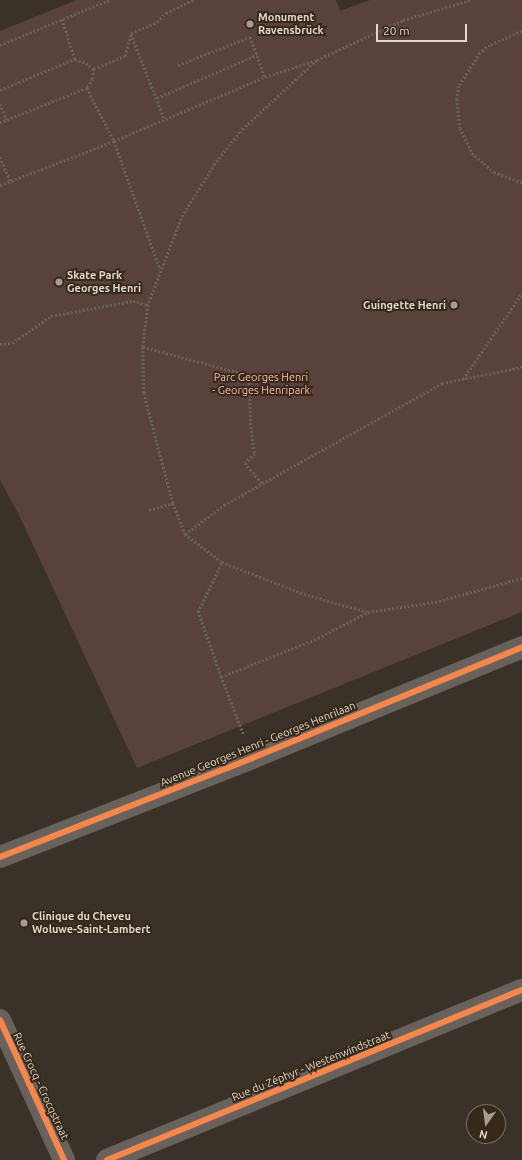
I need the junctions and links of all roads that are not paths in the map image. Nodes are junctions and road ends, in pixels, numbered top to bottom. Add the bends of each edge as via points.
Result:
1 (522, 647) edge
2 (0, 857) edge
3 (522, 990) edge
4 (0, 1020) edge
5 (64, 1160) edge
6 (107, 1160) edge

1 - 2 street, Avenue Georges Henri - Georges Henrilaan
3 - 6 street, Rue du Zéphyr - Westenwindstraat
4 - 5 street, Rue Crocq - Crocqstraat

